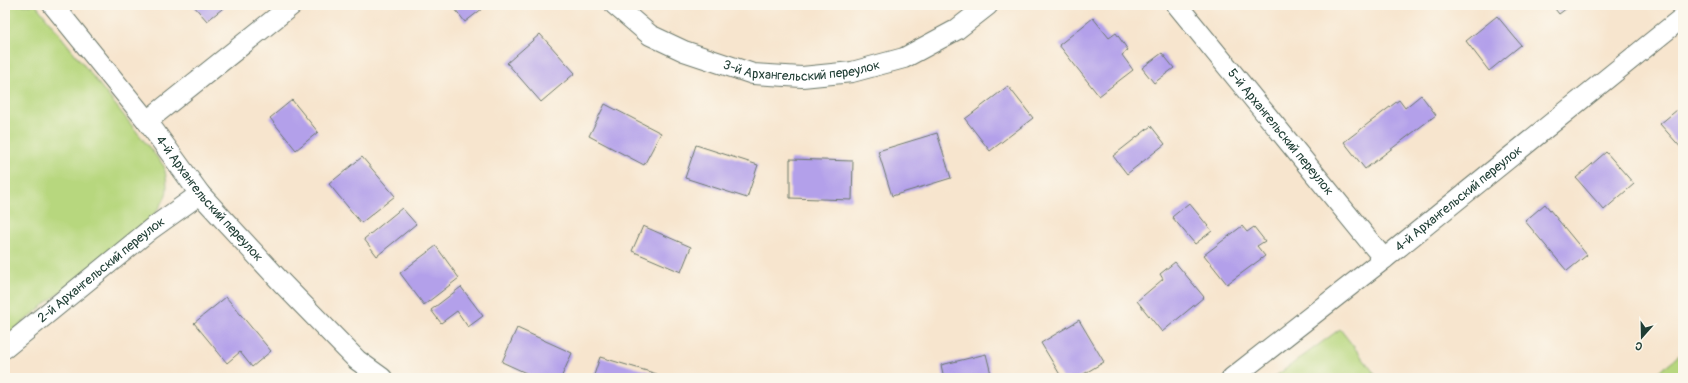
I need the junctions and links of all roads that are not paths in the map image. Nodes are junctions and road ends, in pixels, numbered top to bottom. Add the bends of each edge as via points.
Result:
1 (53, 5) edge
2 (292, 5) edge
3 (615, 5) edge
4 (988, 5) edge
5 (1177, 5) edge
6 (1683, 17) edge
7 (147, 121) junction
8 (200, 194) junction
9 (1384, 259) junction
10 (5, 348) edge
11 (382, 378) edge
12 (1232, 378) edge

1 - 7 street, 4-й Архангельский переулок
2 - 7 street
3 - 4 street, 3-й Архангельский переулок via 650,35 684,51 753,74 802,77 852,72 904,58 956,30
5 - 9 street, 5-й Архангельский переулок
6 - 9 street, 4-й Архангельский переулок
7 - 8 street, 4-й Архангельский переулок
8 - 10 street, 2-й Архангельский переулок via 151,229
8 - 11 street, 4-й Архангельский переулок via 357,360
9 - 12 street, 4-й Архангельский переулок

